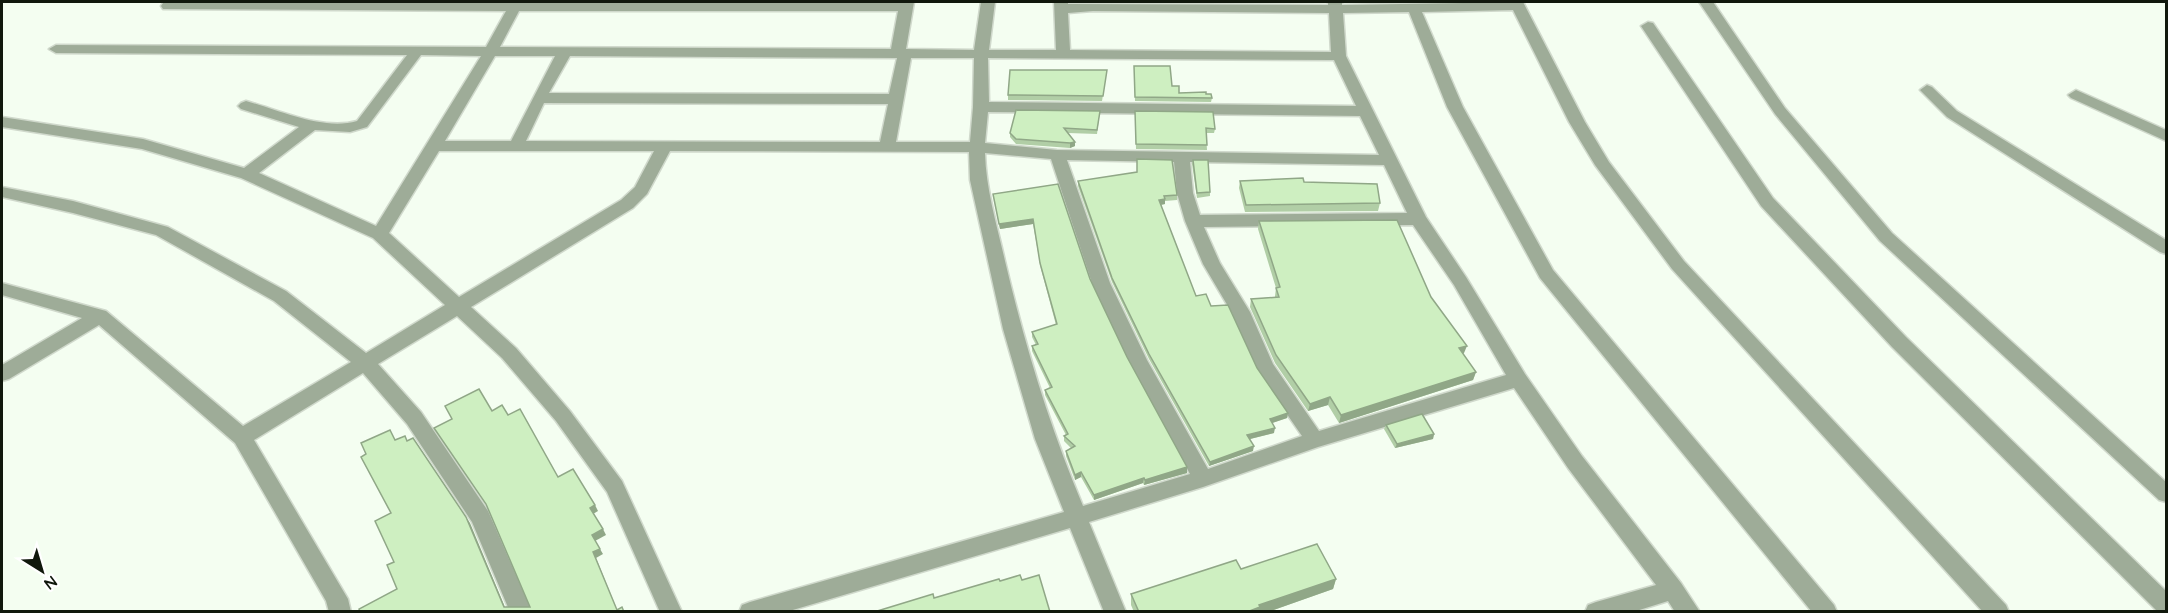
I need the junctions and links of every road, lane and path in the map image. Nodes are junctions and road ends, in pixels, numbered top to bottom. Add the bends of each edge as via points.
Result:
1 (988, 2) edge
2 (1707, 2) edge
3 (516, 3) edge
4 (907, 4) edge
5 (1517, 4) edge
6 (1061, 5) edge
7 (1336, 5) edge
8 (168, 6) dead end
9 (1414, 8) junction
10 (1648, 26) dead end
11 (56, 49) dead end
12 (418, 50) junction
13 (491, 51) junction
14 (565, 52) junction
15 (902, 53) junction
16 (981, 53) junction
17 (1063, 55) junction
18 (1339, 56) junction
19 (1927, 90) dead end
20 (2076, 95) dead end
21 (539, 98) junction
22 (896, 99) junction
23 (246, 106) dead end
24 (981, 107) junction
25 (1364, 111) junction
26 (2, 122) edge
27 (313, 124) junction
28 (2166, 136) edge
29 (434, 146) junction
30 (516, 146) junction
31 (665, 146) junction
32 (887, 146) junction
33 (977, 147) junction
34 (1057, 154) junction
35 (1182, 157) junction
36 (1389, 159) junction
37 (247, 174) junction
38 (2, 192) edge
39 (1418, 219) junction
40 (1193, 221) junction
41 (379, 234) junction
42 (2166, 248) edge
43 (2, 289) edge
44 (459, 308) junction
45 (100, 316) junction
46 (366, 363) junction
47 (2, 374) edge
48 (1518, 379) junction
49 (242, 438) junction
50 (1315, 440) junction
51 (1203, 479) junction
52 (2166, 494) edge
53 (1077, 517) junction
54 (1672, 590) junction
55 (2166, 605) edge
56 (340, 612) edge
57 (521, 612) edge
58 (672, 612) edge
59 (750, 612) edge
60 (1115, 612) edge
61 (1596, 612) edge
62 (1689, 612) edge
63 (1826, 612) edge
64 (1998, 612) edge

1 - 16 street
2 - 52 street via 1780,111 1886,237
3 - 4 street
3 - 8 street
3 - 13 street
4 - 15 street
5 - 9 street
5 - 64 street via 1603,165 1678,265
6 - 7 street
6 - 17 street
7 - 9 street
7 - 18 street
9 - 63 street via 1455,107 1546,274
10 - 55 street via 1767,202 1899,342
11 - 12 street
12 - 13 street
12 - 27 street via 362,124 339,129
13 - 14 street
13 - 29 street
14 - 15 street
14 - 21 street
15 - 16 street
15 - 22 street
16 - 17 street
16 - 24 street
17 - 18 street
18 - 25 street
19 - 42 street via 1952,114
20 - 28 street
21 - 22 street
21 - 30 street
22 - 32 street
23 - 27 street
24 - 25 street
24 - 33 street
25 - 36 street
26 - 37 street via 143,144
27 - 37 street
29 - 30 street
29 - 41 street
30 - 31 street
31 - 32 street
31 - 44 street via 641,190 627,204
32 - 33 street
33 - 34 street
33 - 53 street via 978,180 1012,329 1046,439
34 - 35 street
34 - 51 street via 1101,283 1138,361
35 - 36 street
35 - 40 street via 1185,193
36 - 39 street
37 - 41 street
38 - 46 street via 162,231 280,296
39 - 40 street
39 - 48 street
40 - 50 street via 1265,367
41 - 44 street
43 - 45 street
44 - 46 street
44 - 58 street via 509,353 615,486
45 - 47 street
45 - 49 street
46 - 49 street
46 - 57 street via 414,418 481,517
48 - 50 street
48 - 54 street
49 - 56 street via 337,599
50 - 51 street
51 - 53 street
53 - 59 street
53 - 60 street
54 - 61 street
54 - 62 street

